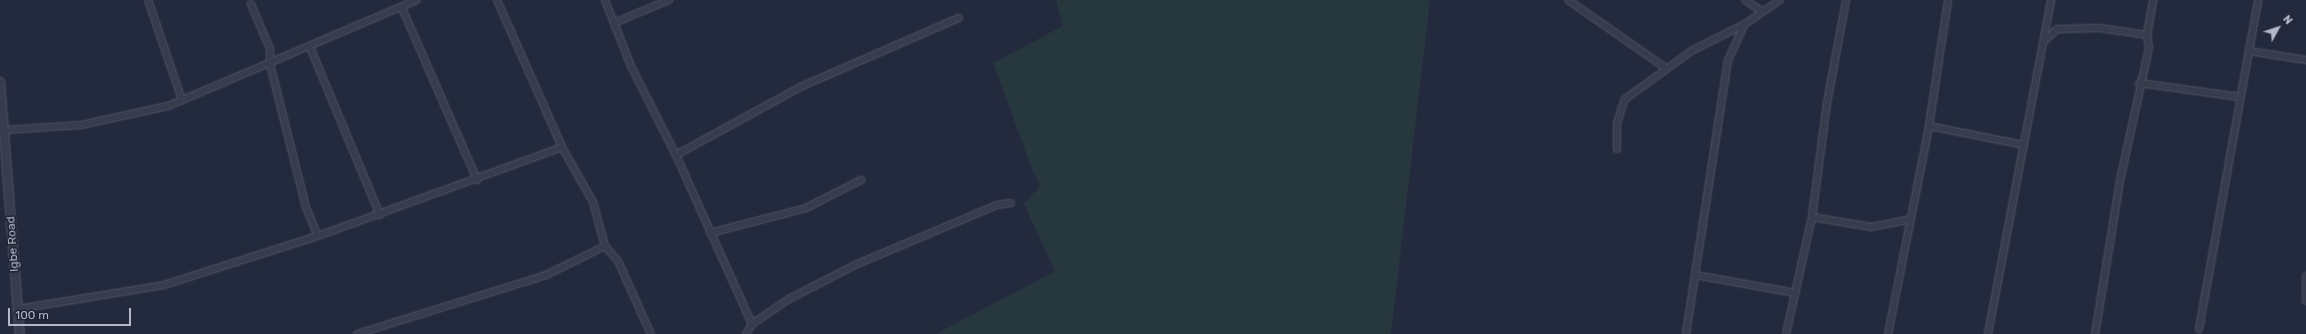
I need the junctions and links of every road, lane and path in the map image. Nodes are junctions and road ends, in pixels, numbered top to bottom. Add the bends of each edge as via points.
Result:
1 (148, 0) edge
2 (416, 0) edge
3 (497, 0) edge
4 (605, 0) edge
5 (669, 0) edge
6 (1568, 0) edge
7 (1745, 0) edge
8 (1780, 0) edge
9 (1846, 0) edge
10 (1948, 0) edge
11 (2051, 0) edge
12 (2153, 0) edge
13 (2258, 0) edge
14 (251, 4) dead end
15 (402, 8) junction
16 (1762, 11) junction
17 (959, 18) dead end
18 (2049, 19) junction
19 (614, 23) junction
20 (1745, 24) junction
21 (2057, 29) junction
22 (2146, 35) junction
23 (2046, 40) junction
24 (310, 47) junction
25 (2249, 51) junction
26 (2306, 60) edge
27 (270, 64) junction
28 (1666, 68) junction
29 (0, 82) edge
30 (2139, 83) junction
31 (2240, 97) junction
32 (182, 100) junction
33 (1929, 126) junction
34 (5, 130) junction
35 (2024, 145) junction
36 (562, 147) junction
37 (3, 148) edge
38 (1617, 150) dead end
39 (676, 155) junction
40 (477, 180) junction
41 (861, 180) dead end
42 (1011, 203) dead end
43 (380, 215) junction
44 (1812, 217) junction
45 (1908, 220) junction
46 (710, 233) junction
47 (318, 236) junction
48 (605, 246) junction
49 (1695, 275) junction
50 (2306, 276) edge
51 (1795, 293) junction
52 (2306, 301) edge
53 (18, 309) junction
54 (752, 324) junction
55 (2199, 329) dead end
56 (20, 334) edge
57 (357, 334) edge
58 (651, 334) edge
59 (746, 334) edge
60 (1686, 334) edge
61 (1786, 334) edge
62 (1888, 334) edge
63 (1988, 334) edge
64 (2095, 334) edge

1 - 32 street
2 - 15 street
3 - 36 street
4 - 19 street
5 - 19 street
6 - 28 street
7 - 16 street
8 - 16 street
9 - 44 street via 1827,103
10 - 33 street
11 - 18 street
12 - 22 street
13 - 25 street
14 - 27 street via 270,49
15 - 24 street
15 - 40 street
16 - 20 street
17 - 39 street via 800,87
18 - 21 street
18 - 23 street
19 - 39 street via 631,66
20 - 28 street via 1730,29
20 - 49 street via 1728,60
21 - 22 street via 2100,28
21 - 23 street
22 - 30 street via 2149,48
23 - 35 street
24 - 27 street
24 - 43 street
25 - 26 street
25 - 31 street
27 - 32 street
27 - 47 street via 306,207
28 - 38 street via 1659,77 1621,103 1617,123
29 - 34 street, Igbe Road
30 - 31 street
30 - 64 street
31 - 55 street
32 - 34 street via 154,110 81,125
33 - 35 street
33 - 45 street
34 - 37 street, Igbe Road
35 - 63 street
36 - 40 street
36 - 48 street via 593,202
37 - 53 street, Igbe Road
39 - 46 street
40 - 43 street
41 - 46 street via 806,208
42 - 54 street via 997,205 855,265 789,299
43 - 47 street
44 - 45 street via 1871,227
44 - 51 street
45 - 62 street
46 - 54 street
47 - 53 street via 164,284
48 - 57 street via 546,275
48 - 58 street via 618,261
49 - 51 street
49 - 60 street
50 - 52 street
51 - 61 street
53 - 56 street, Igbe Road
54 - 59 street

